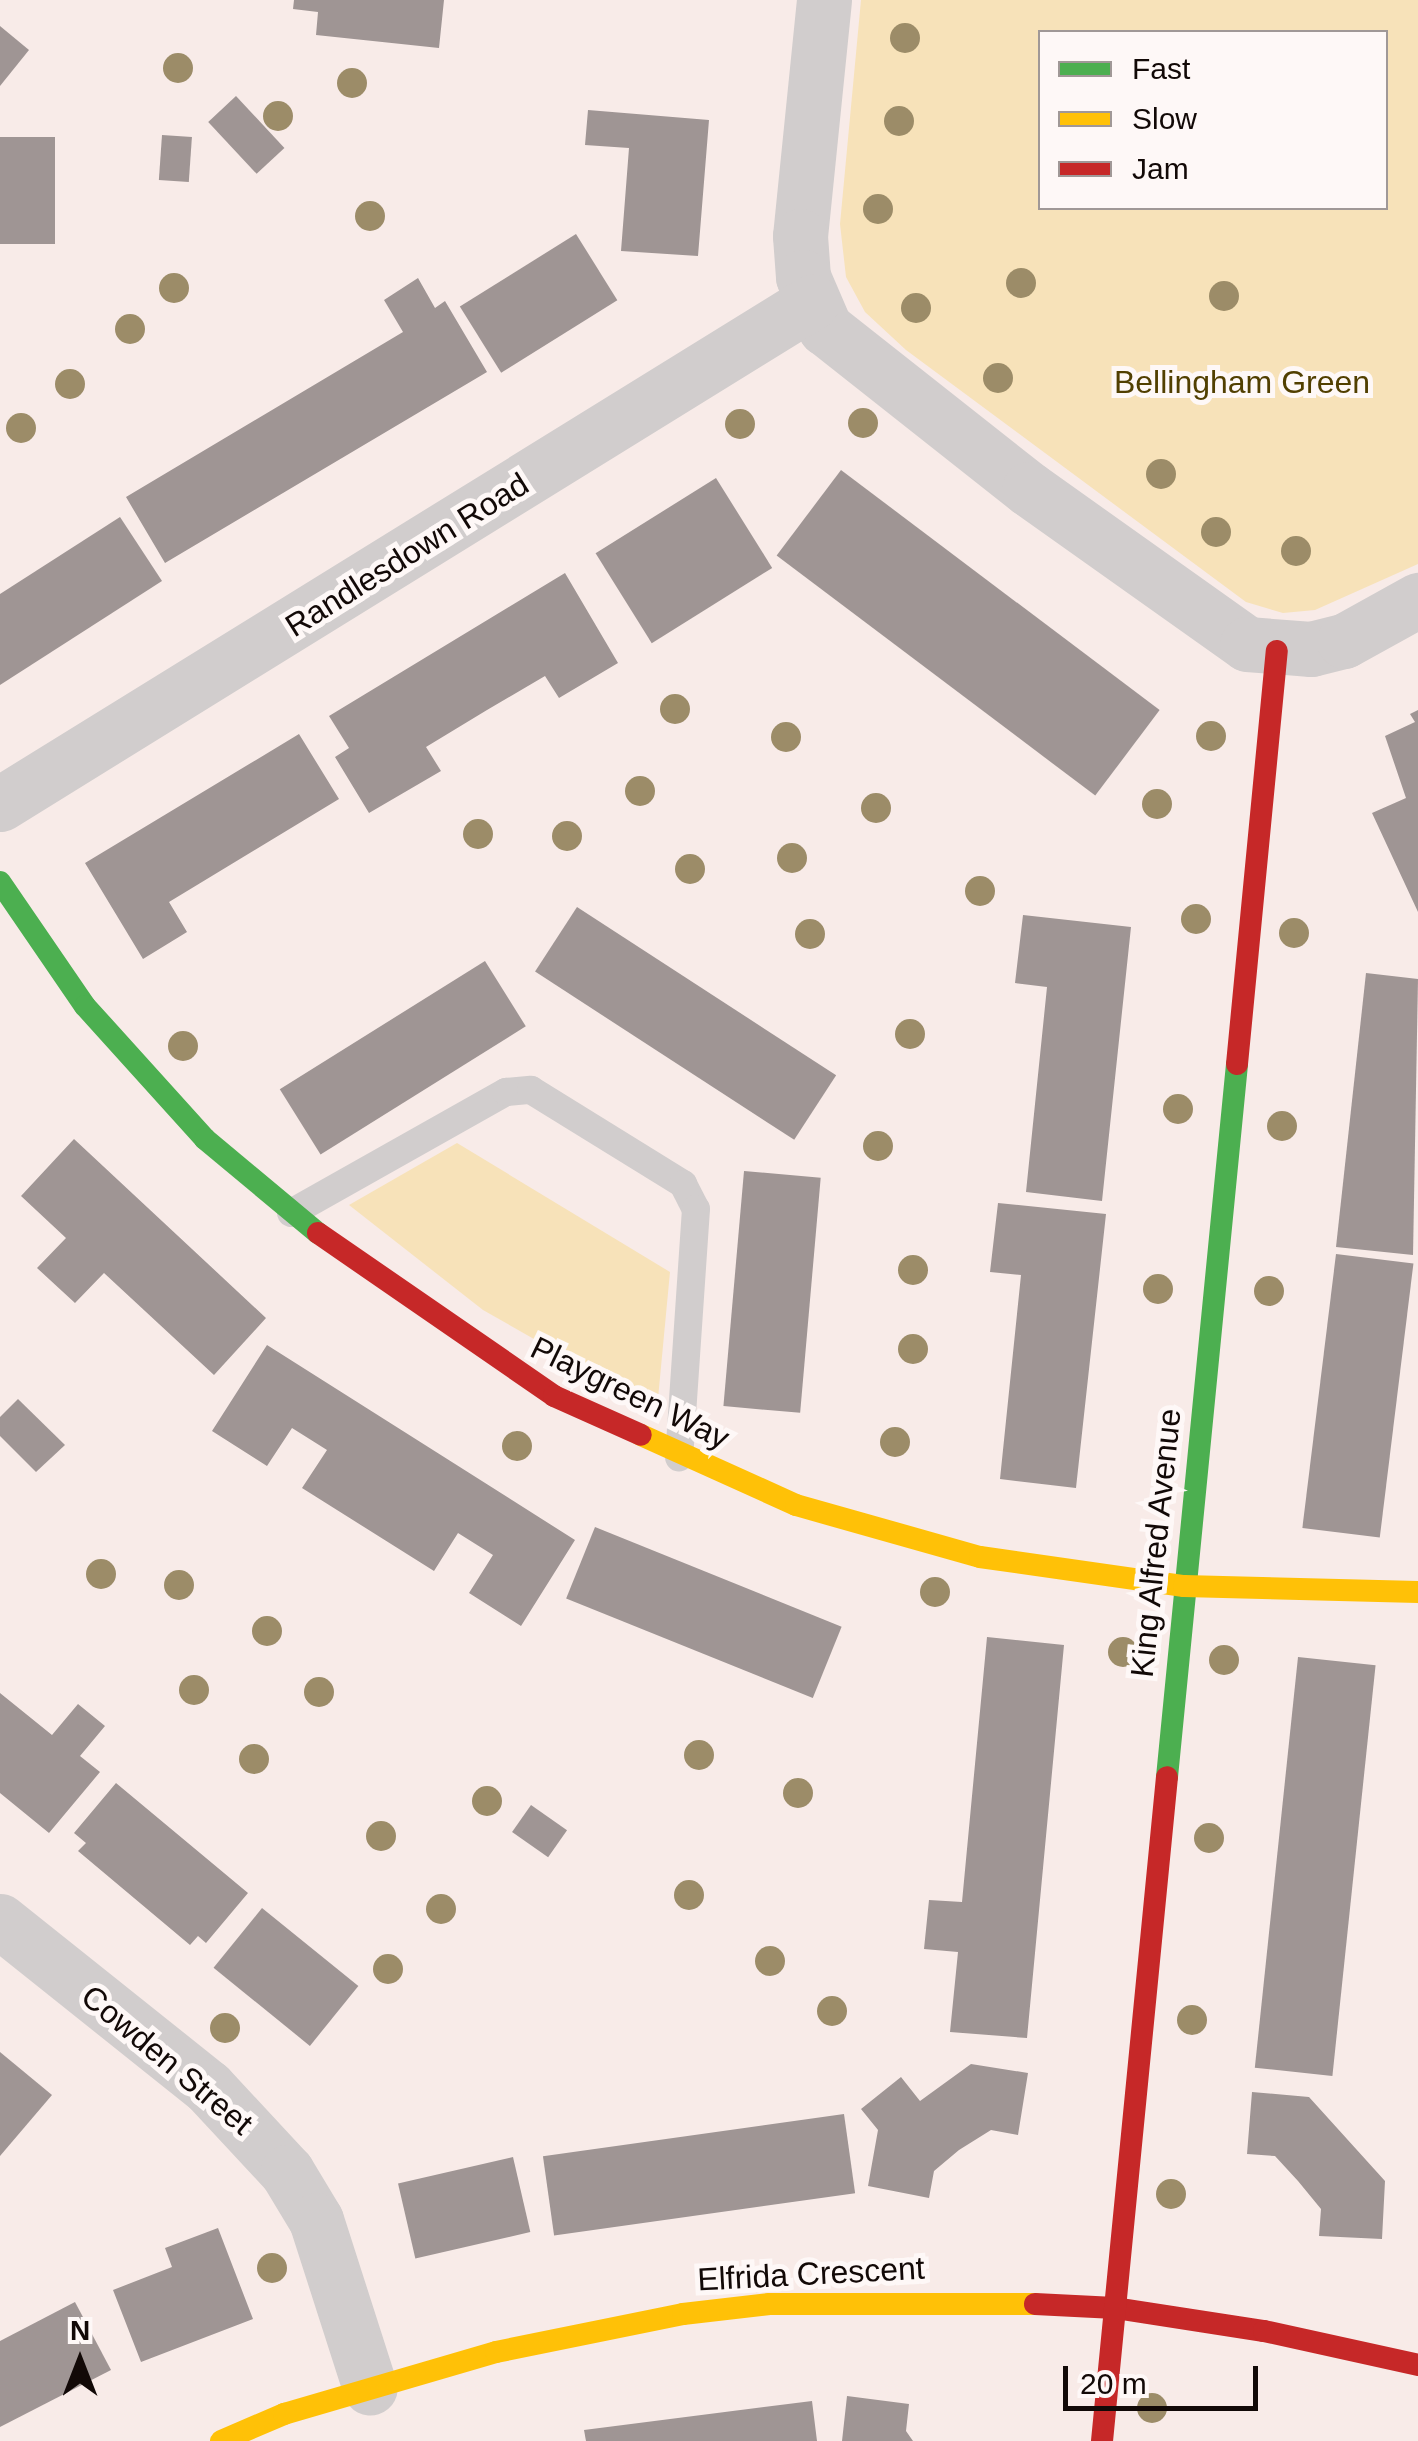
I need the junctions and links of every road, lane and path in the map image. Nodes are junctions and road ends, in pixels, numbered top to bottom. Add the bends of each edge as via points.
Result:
1 (824, 0) edge
2 (812, 302) junction
3 (1418, 600) edge
4 (1277, 650) junction
5 (0, 804) edge
6 (0, 882) edge
7 (290, 1213) junction
8 (679, 1457) junction
9 (1184, 1586) junction
10 (1418, 1592) edge
11 (0, 1920) edge
12 (1115, 2308) junction
13 (1418, 2365) edge
14 (370, 2388) junction
15 (289, 2427) edge
16 (221, 2441) edge
17 (1102, 2441) edge

1 - 2 street via 800,236
2 - 4 street via 850,354 1044,500 1216,628
2 - 5 street, Randlesdown Road
3 - 4 street via 1344,641
4 - 9 street, King Alfred Avenue
6 - 7 street, Playgreen Way via 75,992 143,1074
7 - 8 street, Playgreen Way via 436,1325 554,1396
7 - 8 lane via 506,1092 532,1090 684,1184 696,1208
8 - 9 street, Playgreen Way via 887,1536 980,1557
9 - 10 street, Playgreen Way
9 - 12 street, King Alfred Avenue
11 - 14 street, Cowden Street via 208,2087 287,2172 316,2220
12 - 13 street, Elfrida Crescent
12 - 14 street, Elfrida Crescent via 945,2298 769,2304 600,2329
12 - 17 street, King Alfred Avenue
14 - 15 street, Elfrida Crescent
15 - 16 street, Elfrida Crescent

